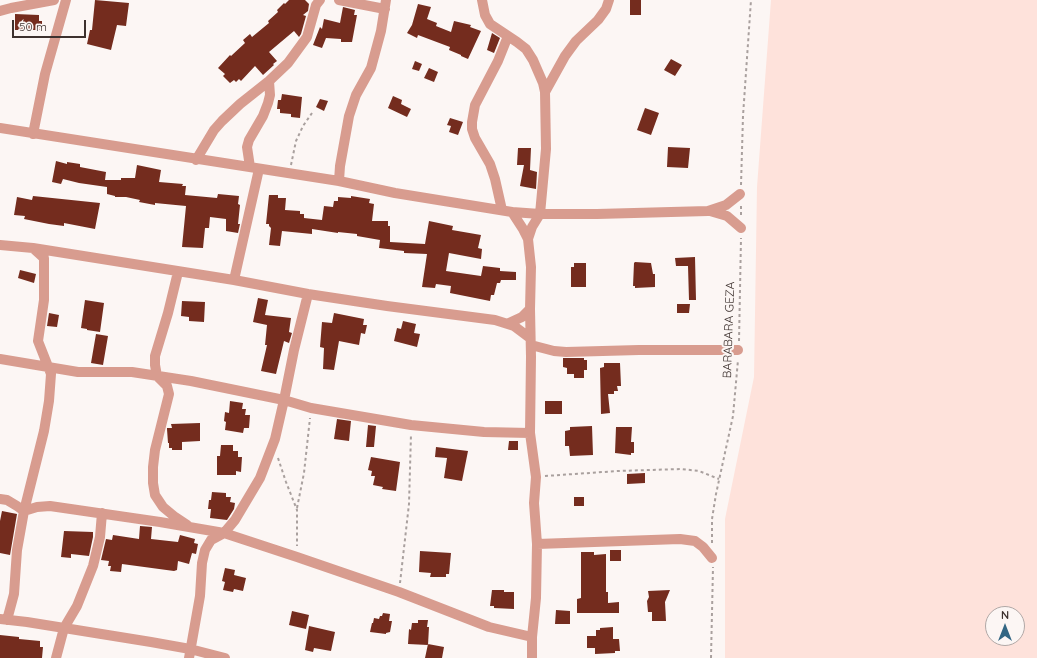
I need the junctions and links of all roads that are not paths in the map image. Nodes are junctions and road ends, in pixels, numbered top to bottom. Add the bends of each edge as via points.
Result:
1 (54, 0) edge
2 (66, 0) edge
3 (320, 0) edge
4 (339, 0) edge
5 (482, 0) edge
6 (609, 0) edge
7 (385, 4) edge
8 (0, 11) edge
9 (508, 36) junction
10 (269, 81) junction
11 (545, 92) junction
12 (0, 128) edge
13 (33, 134) junction
14 (196, 160) junction
15 (254, 168) junction
16 (339, 181) junction
17 (740, 194) road end
18 (507, 211) junction
19 (708, 211) junction
20 (540, 214) junction
21 (741, 228) road end
22 (528, 239) junction
23 (0, 245) edge
24 (33, 248) junction
25 (178, 272) junction
26 (234, 280) junction
27 (308, 294) junction
28 (530, 309) junction
29 (509, 323) junction
30 (530, 341) junction
31 (738, 350) road end
32 (0, 359) edge
33 (48, 366) junction
34 (157, 376) junction
35 (284, 400) junction
36 (530, 433) junction
37 (0, 499) edge
38 (24, 511) junction
39 (102, 513) junction
40 (191, 527) junction
41 (224, 533) junction
42 (537, 544) junction
43 (712, 558) road end
44 (4, 620) edge
45 (64, 628) junction
46 (532, 637) junction
47 (189, 654) edge
48 (56, 658) edge
49 (225, 658) edge
50 (532, 658) edge

1 - 8 street
2 - 13 street via 45,74
3 - 10 street via 316,5 307,37 288,63
4 - 7 street
5 - 9 street via 490,24
6 - 11 street via 598,20 576,41 565,56
7 - 16 street via 371,68 351,110
9 - 11 street via 526,49 540,75
9 - 18 street via 476,106 472,122 475,138 490,164
10 - 14 street via 222,121
10 - 15 street via 268,103 247,147
11 - 20 street via 546,149
12 - 13 street
13 - 14 street
14 - 15 street
15 - 16 street
15 - 26 street
16 - 18 street
17 - 19 street via 726,205
18 - 20 street
18 - 22 street
19 - 20 street
19 - 21 street via 727,216
20 - 22 street
22 - 28 street via 531,267
23 - 24 street
24 - 25 street
24 - 33 street via 44,258 44,300 38,341
25 - 26 street
25 - 34 street via 155,356
26 - 27 street
27 - 29 street
27 - 35 street
28 - 29 street via 522,317
28 - 30 street
29 - 30 street
30 - 31 street via 554,351 566,352
30 - 36 street
32 - 33 street
33 - 34 street via 78,372 132,372
33 - 38 street via 51,374 49,401
34 - 35 street
34 - 40 street via 167,386 168,394 155,450 155,495 163,507
35 - 36 street via 310,408 411,425 484,432
35 - 41 street via 275,439 260,478 235,520
36 - 42 street via 536,477 534,503
37 - 38 street via 7,500
38 - 39 street via 50,506
38 - 44 street via 17,550 14,594
39 - 40 street
39 - 45 street via 100,537 93,566
40 - 41 street
41 - 46 street via 399,592 483,625
41 - 47 street via 211,540 205,550 200,596
42 - 43 street via 680,539 695,541
42 - 46 street
44 - 45 street
45 - 47 street
45 - 48 street
46 - 50 street
47 - 49 street

